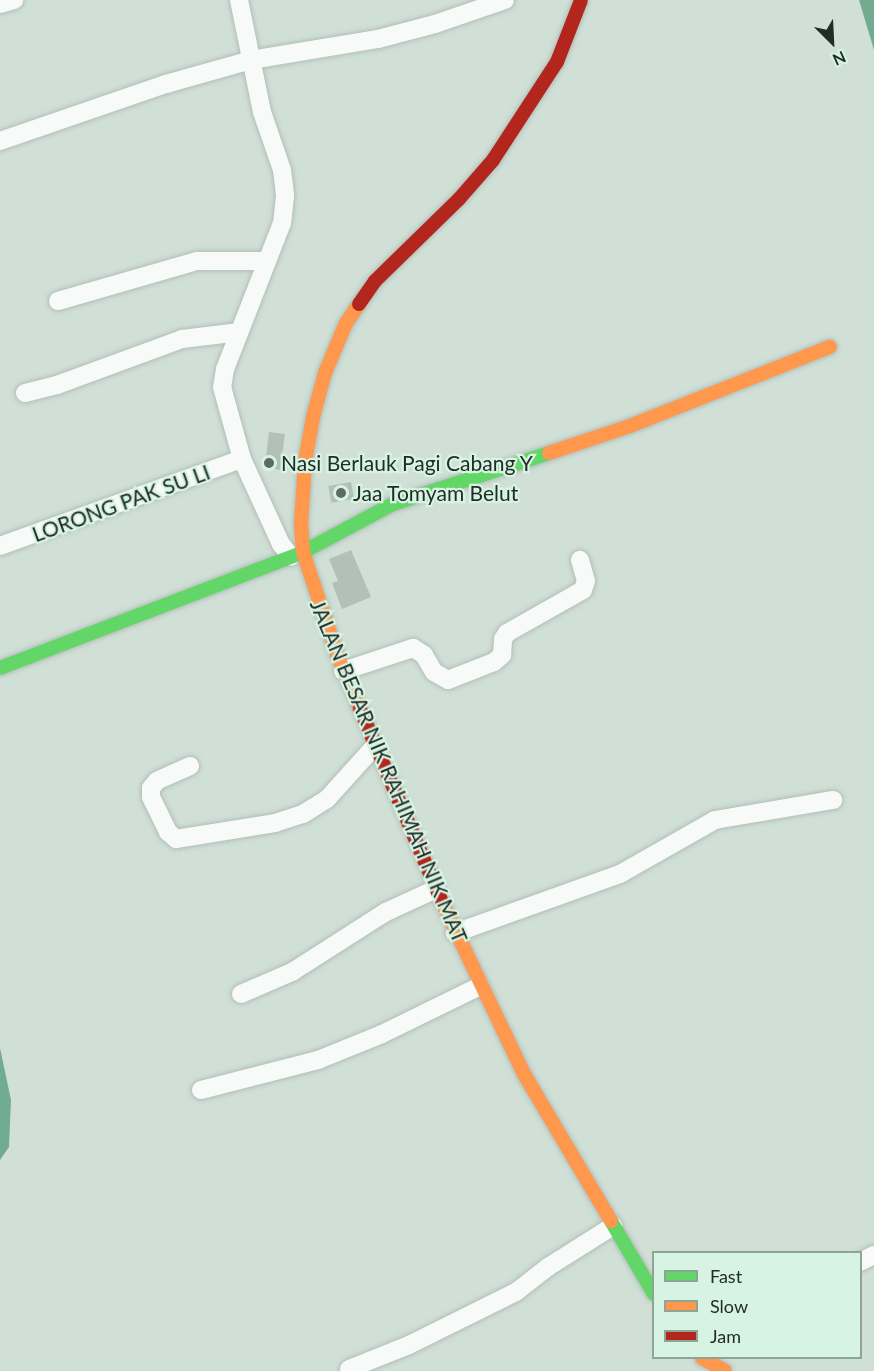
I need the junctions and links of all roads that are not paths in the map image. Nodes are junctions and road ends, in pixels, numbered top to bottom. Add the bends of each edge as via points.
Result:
1 (14, 0) edge
2 (239, 0) edge
3 (505, 0) edge
4 (581, 0) edge
5 (0, 4) edge
6 (251, 60) junction
7 (0, 141) edge
8 (267, 261) junction
9 (58, 301) dead end
10 (240, 332) junction
11 (830, 347) dead end
12 (25, 393) dead end
13 (242, 459) junction
14 (0, 546) edge
15 (297, 555) junction
16 (580, 560) dead end
17 (0, 668) edge
18 (343, 671) junction
19 (374, 747) junction
20 (190, 766) dead end
21 (833, 800) dead end
22 (436, 890) junction
23 (455, 933) junction
24 (480, 986) junction
25 (241, 994) dead end
26 (201, 1090) dead end
27 (613, 1226) junction
28 (652, 1291) edge
29 (704, 1359) edge
30 (349, 1369) dead end
31 (725, 1371) edge

1 - 5 street
2 - 6 street
3 - 6 street via 378,39
4 - 15 street, JALAN BESAR NIK RAHIMAH NIK MAT via 556,62 493,160 375,281 346,323 325,373 309,440
6 - 7 street via 166,84
6 - 8 street via 262,112 282,170 285,196 282,223
8 - 9 street via 197,261
8 - 10 street
10 - 12 street via 183,339 55,386
10 - 13 street via 222,387
11 - 15 street via 630,426 393,504
13 - 14 street, LORONG PAK SU LI
13 - 15 street via 281,544
15 - 17 street
15 - 18 street, JALAN BESAR NIK RAHIMAH NIK MAT
16 - 18 street via 586,581 583,590 507,633 502,655 494,662 448,680 440,677 424,655 412,648
18 - 19 street, JALAN BESAR NIK RAHIMAH NIK MAT
19 - 20 street via 327,799 303,814 275,823 176,839 168,832 151,797 151,788 157,781
19 - 22 street, JALAN BESAR NIK RAHIMAH NIK MAT
21 - 23 street via 715,820 620,873
22 - 23 street, JALAN BESAR NIK RAHIMAH NIK MAT
22 - 25 street via 382,914 292,972
23 - 24 street, JALAN BESAR NIK RAHIMAH NIK MAT
24 - 26 street via 318,1060
24 - 27 street, JALAN BESAR NIK RAHIMAH NIK MAT via 529,1083
27 - 28 street, JALAN BESAR NIK RAHIMAH NIK MAT
27 - 30 street via 516,1292 409,1345
29 - 31 street

